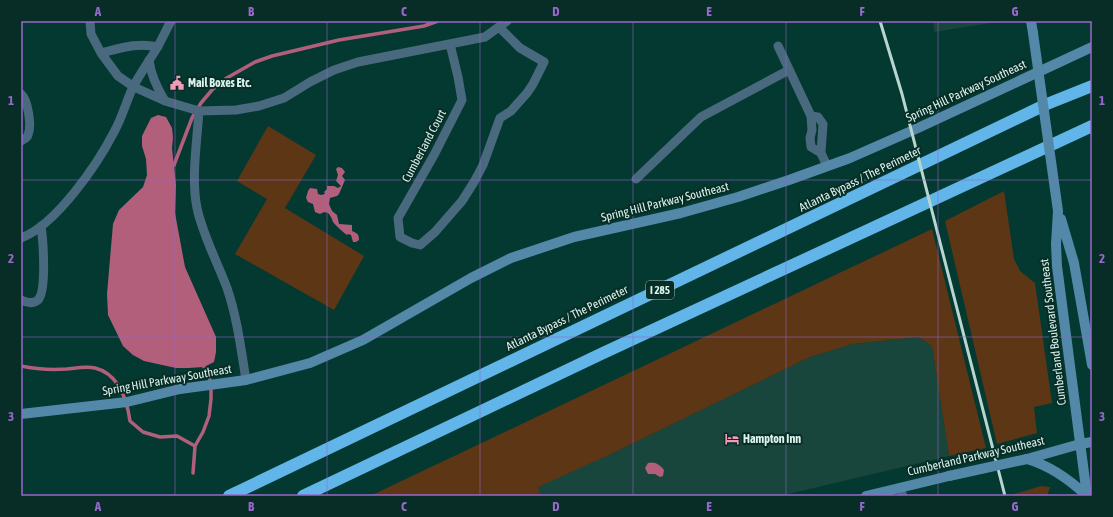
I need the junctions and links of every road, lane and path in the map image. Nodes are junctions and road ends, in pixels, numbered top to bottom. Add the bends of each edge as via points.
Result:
1 (90, 21) edge
2 (171, 21) edge
3 (1031, 21) edge
4 (503, 24) edge
5 (450, 44) junction
6 (778, 46) dead end
7 (158, 47) junction
8 (1092, 47) edge
9 (101, 53) junction
10 (149, 60) junction
11 (789, 70) junction
12 (1092, 86) edge
13 (134, 87) junction
14 (21, 94) edge
15 (165, 101) junction
16 (199, 111) junction
17 (1092, 126) edge
18 (21, 141) edge
19 (827, 166) junction
20 (636, 179) dead end
21 (1058, 211) junction
22 (41, 226) junction
23 (21, 238) edge
24 (21, 300) edge
25 (1092, 365) edge
26 (246, 380) junction
27 (21, 414) edge
28 (1092, 442) edge
29 (1080, 444) junction
30 (1027, 458) junction
31 (902, 492) edge
32 (229, 496) edge
33 (303, 496) edge
34 (866, 496) edge
35 (1087, 496) edge

1 - 9 street via 91,34
2 - 7 street
3 - 21 street, Cumberland Boulevard Southeast, bridge
4 - 5 street via 485,37
4 - 5 street, Cumberland Court via 520,48 544,62 523,98 500,118 483,165 462,201 420,245 400,237 398,218 462,100
5 - 16 street via 358,62 334,70 284,98 259,106 236,110
6 - 11 street
7 - 9 street via 146,44
7 - 10 street
8 - 19 street, Spring Hill Parkway Southeast via 918,128
9 - 13 street via 118,76
10 - 13 street
10 - 15 street via 151,72
11 - 19 street via 811,116 811,147 821,153
11 - 20 street via 701,117
12 - 32 highway, Atlanta Bypass / The Perimeter / I 285 via 1047,104
13 - 15 street
13 - 22 street via 114,132 94,166 70,198
14 - 18 street via 27,104 30,122 29,133
15 - 16 street
16 - 26 street, Spring Hill Parkway Southeast via 195,191 197,208 203,231 232,304
17 - 33 highway via 615,347
19 - 26 street, Spring Hill Parkway Southeast via 738,197 681,213 574,237 511,258 339,352 310,364
21 - 25 street, Cumberland Boulevard Southeast via 1074,264
21 - 29 street, Cumberland Boulevard Southeast via 1057,266
22 - 23 street
22 - 24 street via 44,264 42,294 32,303
26 - 27 street, Spring Hill Parkway Southeast via 180,389 127,402
28 - 29 street, Cumberland Parkway Southeast
29 - 30 street, Cumberland Parkway Southeast
29 - 35 street, Cumberland Boulevard Southeast
30 - 31 street, Cumberland Parkway Southeast, bridge via 949,476
30 - 35 street via 1061,474
31 - 34 street, Cumberland Parkway Southeast

